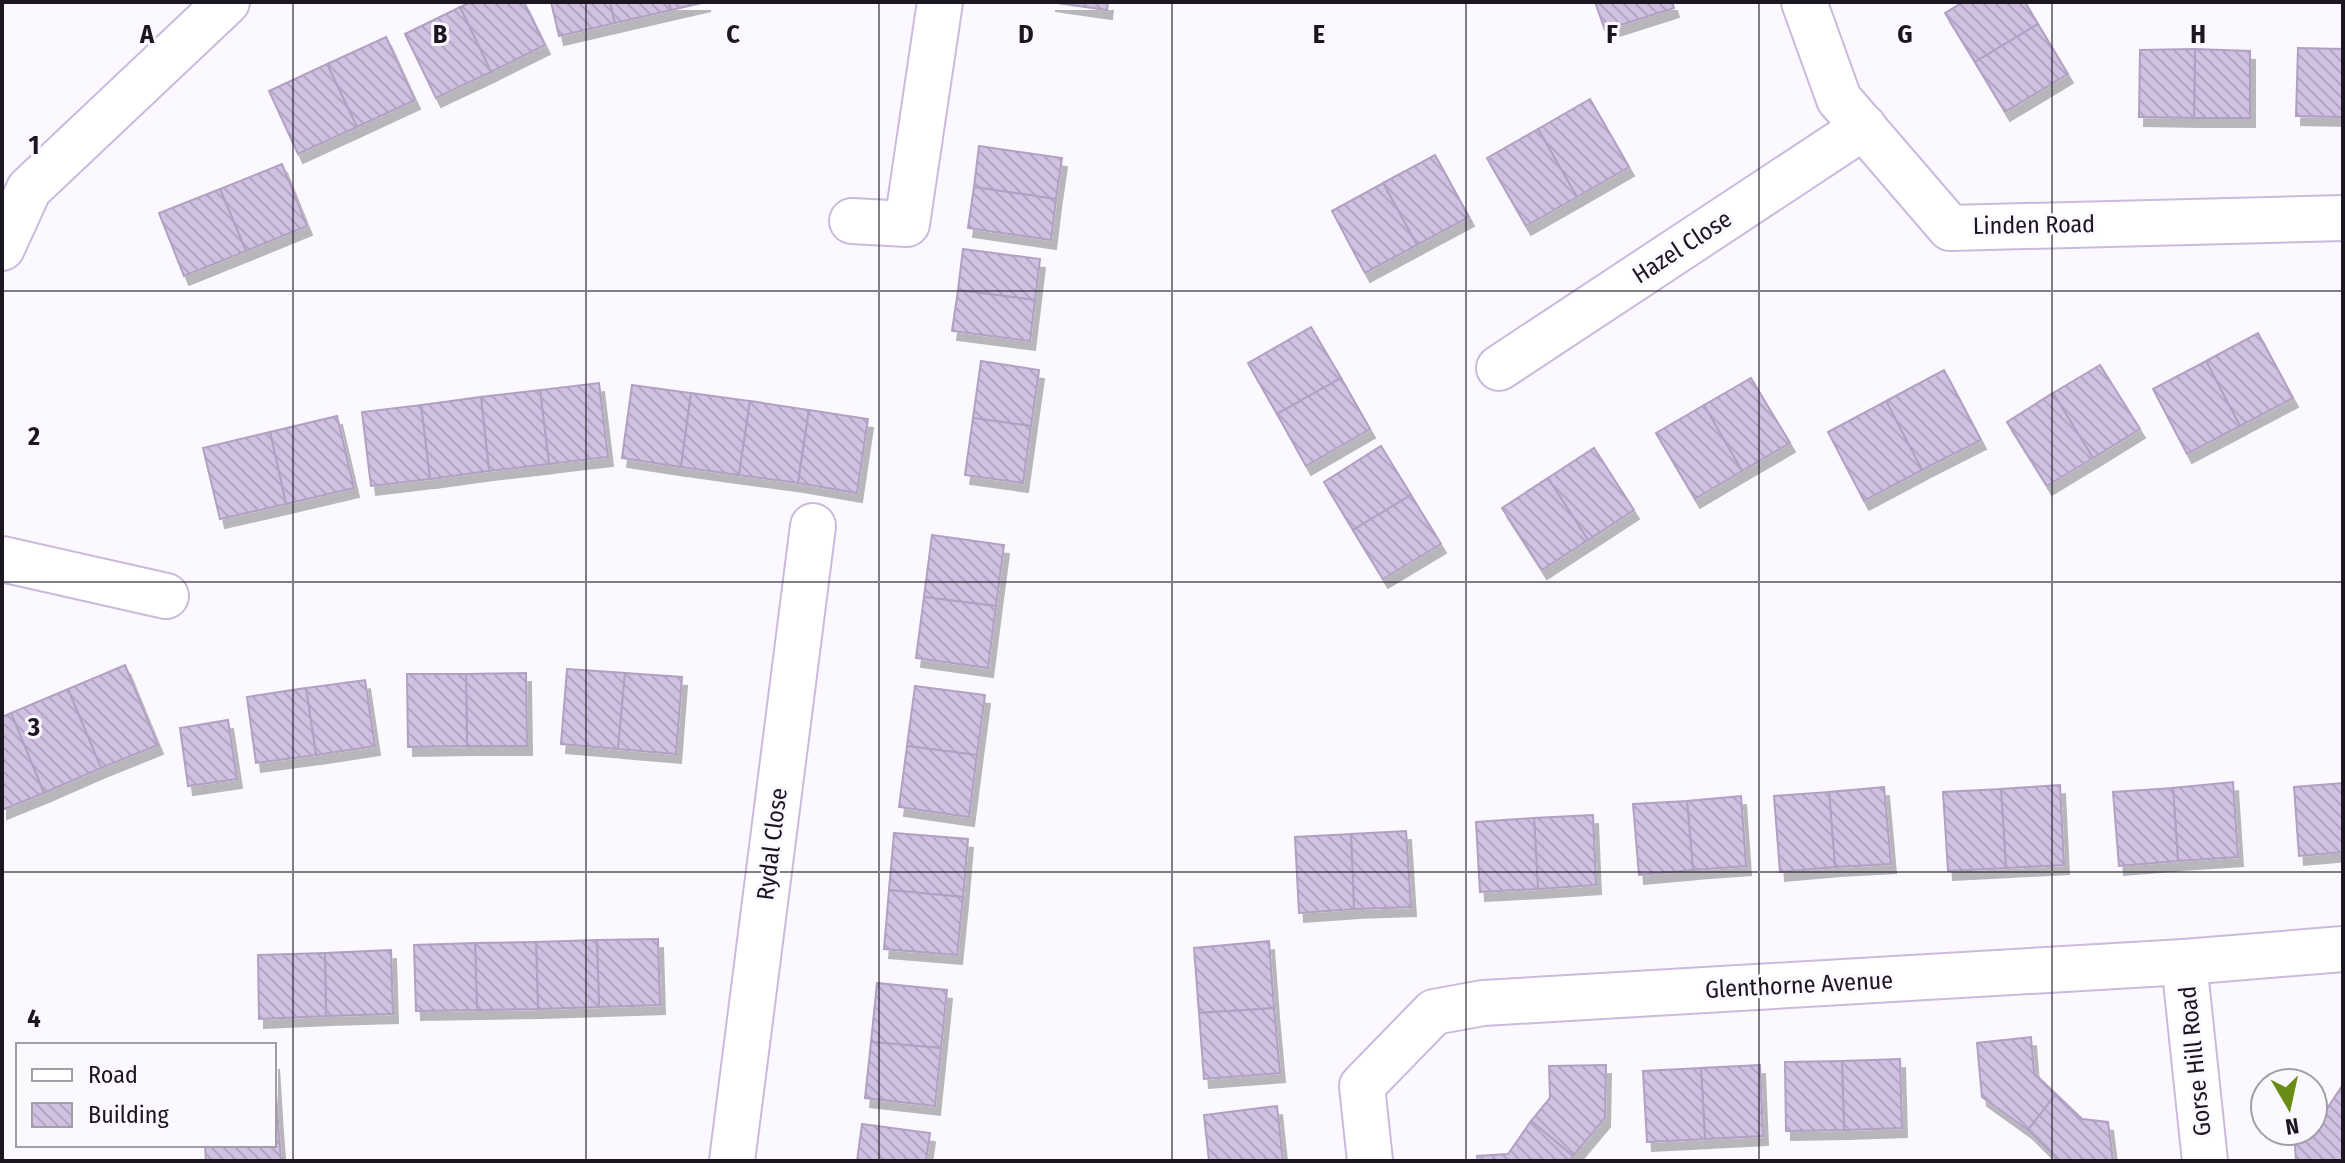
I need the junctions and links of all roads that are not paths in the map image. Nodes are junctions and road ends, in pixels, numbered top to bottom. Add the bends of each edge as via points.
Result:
1 (227, 2) edge
2 (940, 2) edge
3 (1804, 2) edge
4 (1864, 127) junction
5 (2343, 218) edge
6 (852, 221) dead end
7 (2, 248) edge
8 (1499, 368) dead end
9 (813, 526) dead end
10 (2, 559) edge
11 (166, 596) dead end
12 (2343, 949) edge
13 (2184, 962) junction
14 (732, 1161) edge
15 (1370, 1161) edge
16 (2205, 1161) edge

1 - 7 street via 29,189
2 - 6 street via 907,224
3 - 4 street, Linden Road via 1839,99
4 - 5 street, Linden Road via 1950,228
4 - 8 street, Hazel Close
9 - 14 street, Rydal Close
10 - 11 street
12 - 13 street, Glenthorne Avenue
13 - 15 street, Glenthorne Avenue via 1483,1003 1434,1012 1362,1086
13 - 16 street, Gorse Hill Road

